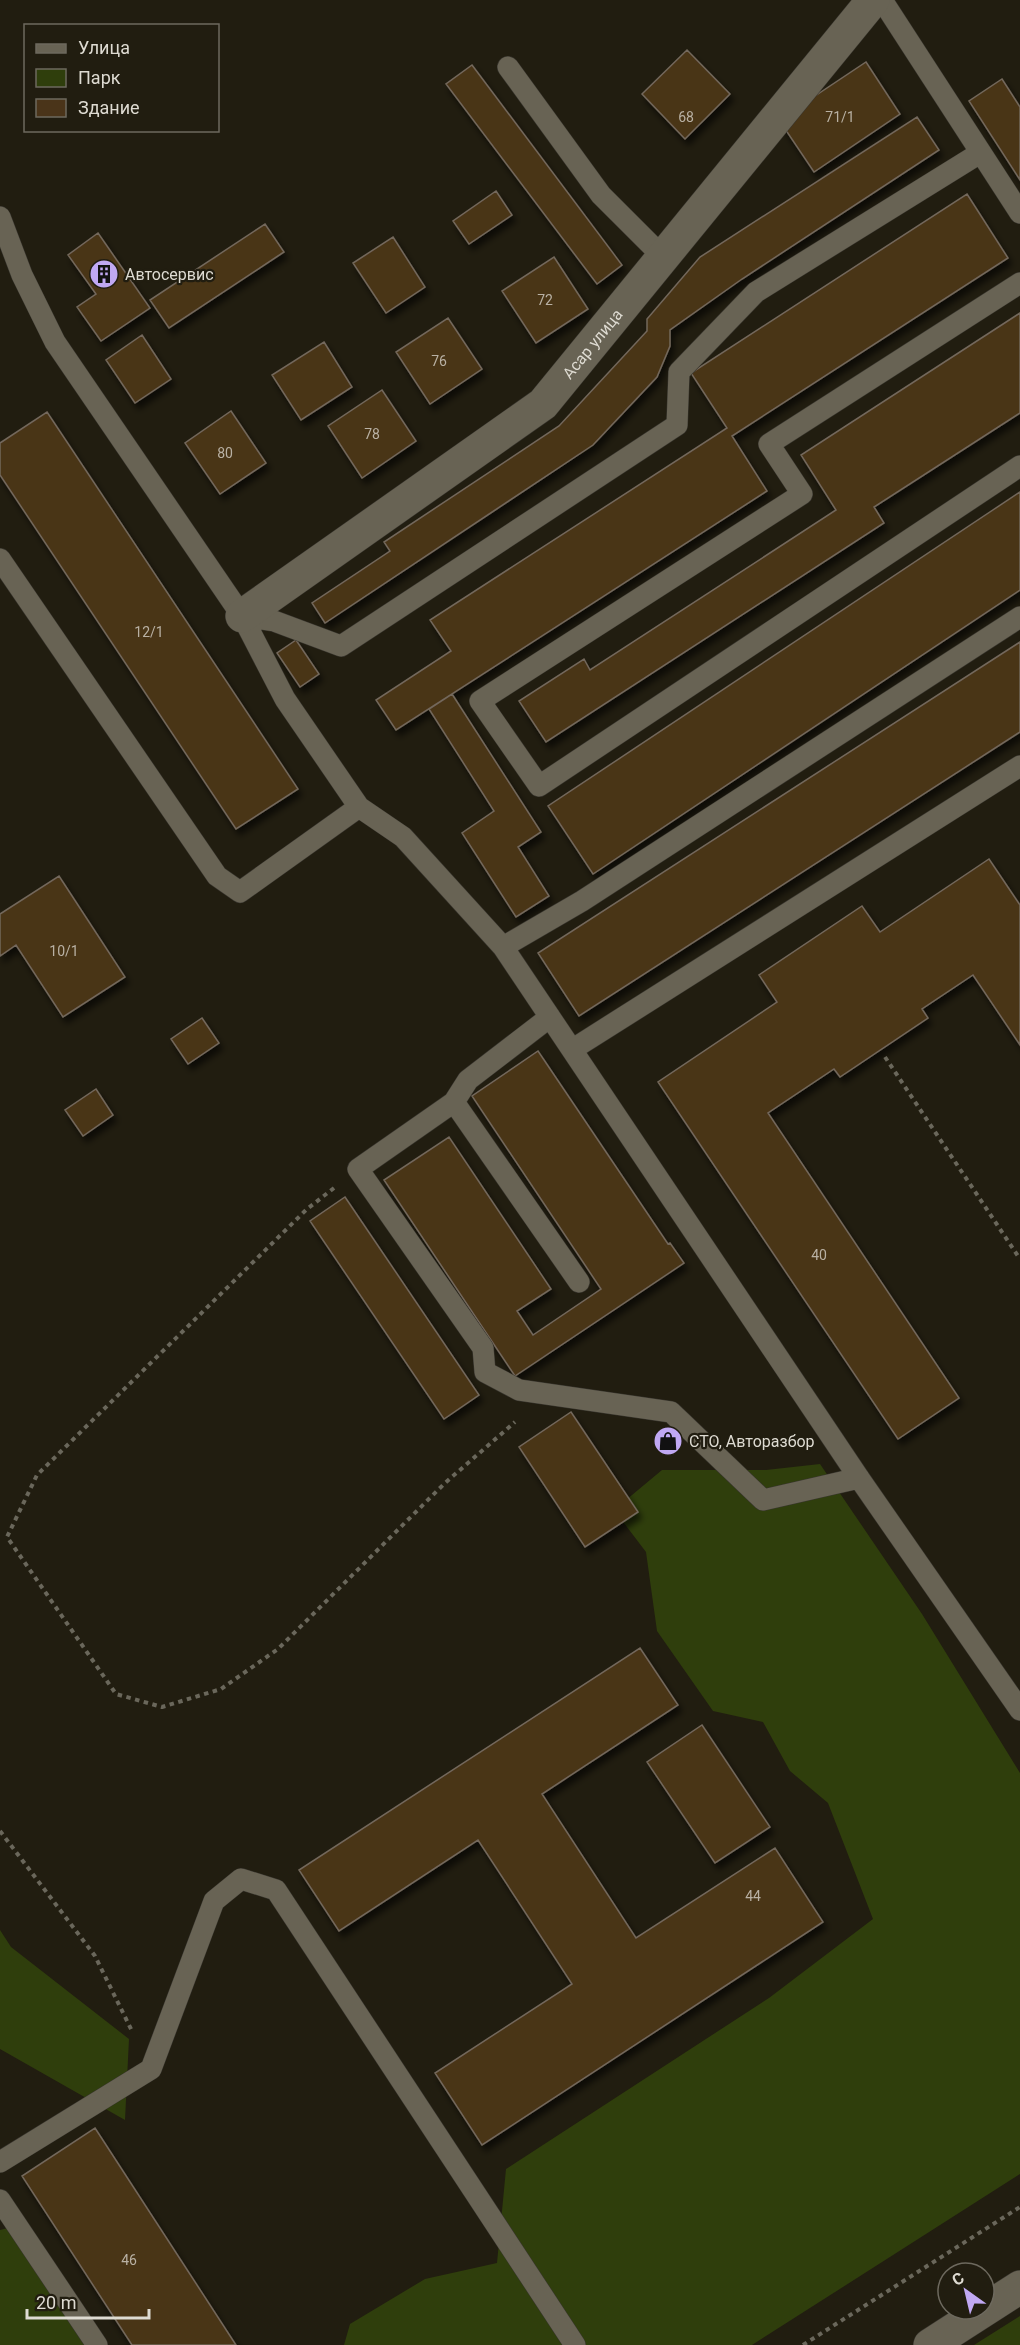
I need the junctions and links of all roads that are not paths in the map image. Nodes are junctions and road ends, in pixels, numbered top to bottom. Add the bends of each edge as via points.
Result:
1 (873, 0) edge
2 (882, 0) edge
3 (508, 67) dead end
4 (980, 153) junction
5 (1020, 213) edge
6 (0, 217) edge
7 (663, 257) junction
8 (1020, 283) edge
9 (1020, 466) edge
10 (0, 559) edge
11 (242, 616) junction
12 (1020, 617) edge
13 (1020, 766) edge
14 (358, 807) junction
15 (503, 947) junction
16 (550, 1017) junction
17 (573, 1050) junction
18 (454, 1102) junction
19 (579, 1282) dead end
20 (859, 1478) junction
21 (1020, 1710) edge
22 (0, 2162) edge
23 (0, 2200) edge
24 (1020, 2287) edge
25 (97, 2345) edge
26 (575, 2345) edge
27 (930, 2345) edge

1 - 7 street, Асар улица
2 - 4 lane
3 - 7 lane via 601,195
4 - 5 lane
4 - 11 lane via 756,292 679,372 677,425 341,646 274,621
6 - 11 lane via 22,275 55,342
7 - 11 street, Асар улица via 543,404
8 - 9 lane via 769,444 802,494 480,701 539,786
10 - 14 lane via 217,876 240,892
11 - 14 lane via 285,699
12 - 15 lane via 582,901
13 - 17 lane
14 - 15 lane via 403,837
15 - 16 lane
16 - 17 lane
16 - 18 lane via 468,1080
17 - 20 lane
18 - 19 lane
18 - 20 lane via 358,1169 483,1348 485,1371 519,1390 671,1412 763,1500
20 - 21 lane
22 - 26 lane via 151,2069 214,1901 241,1879 276,1890
23 - 25 lane
24 - 27 street

